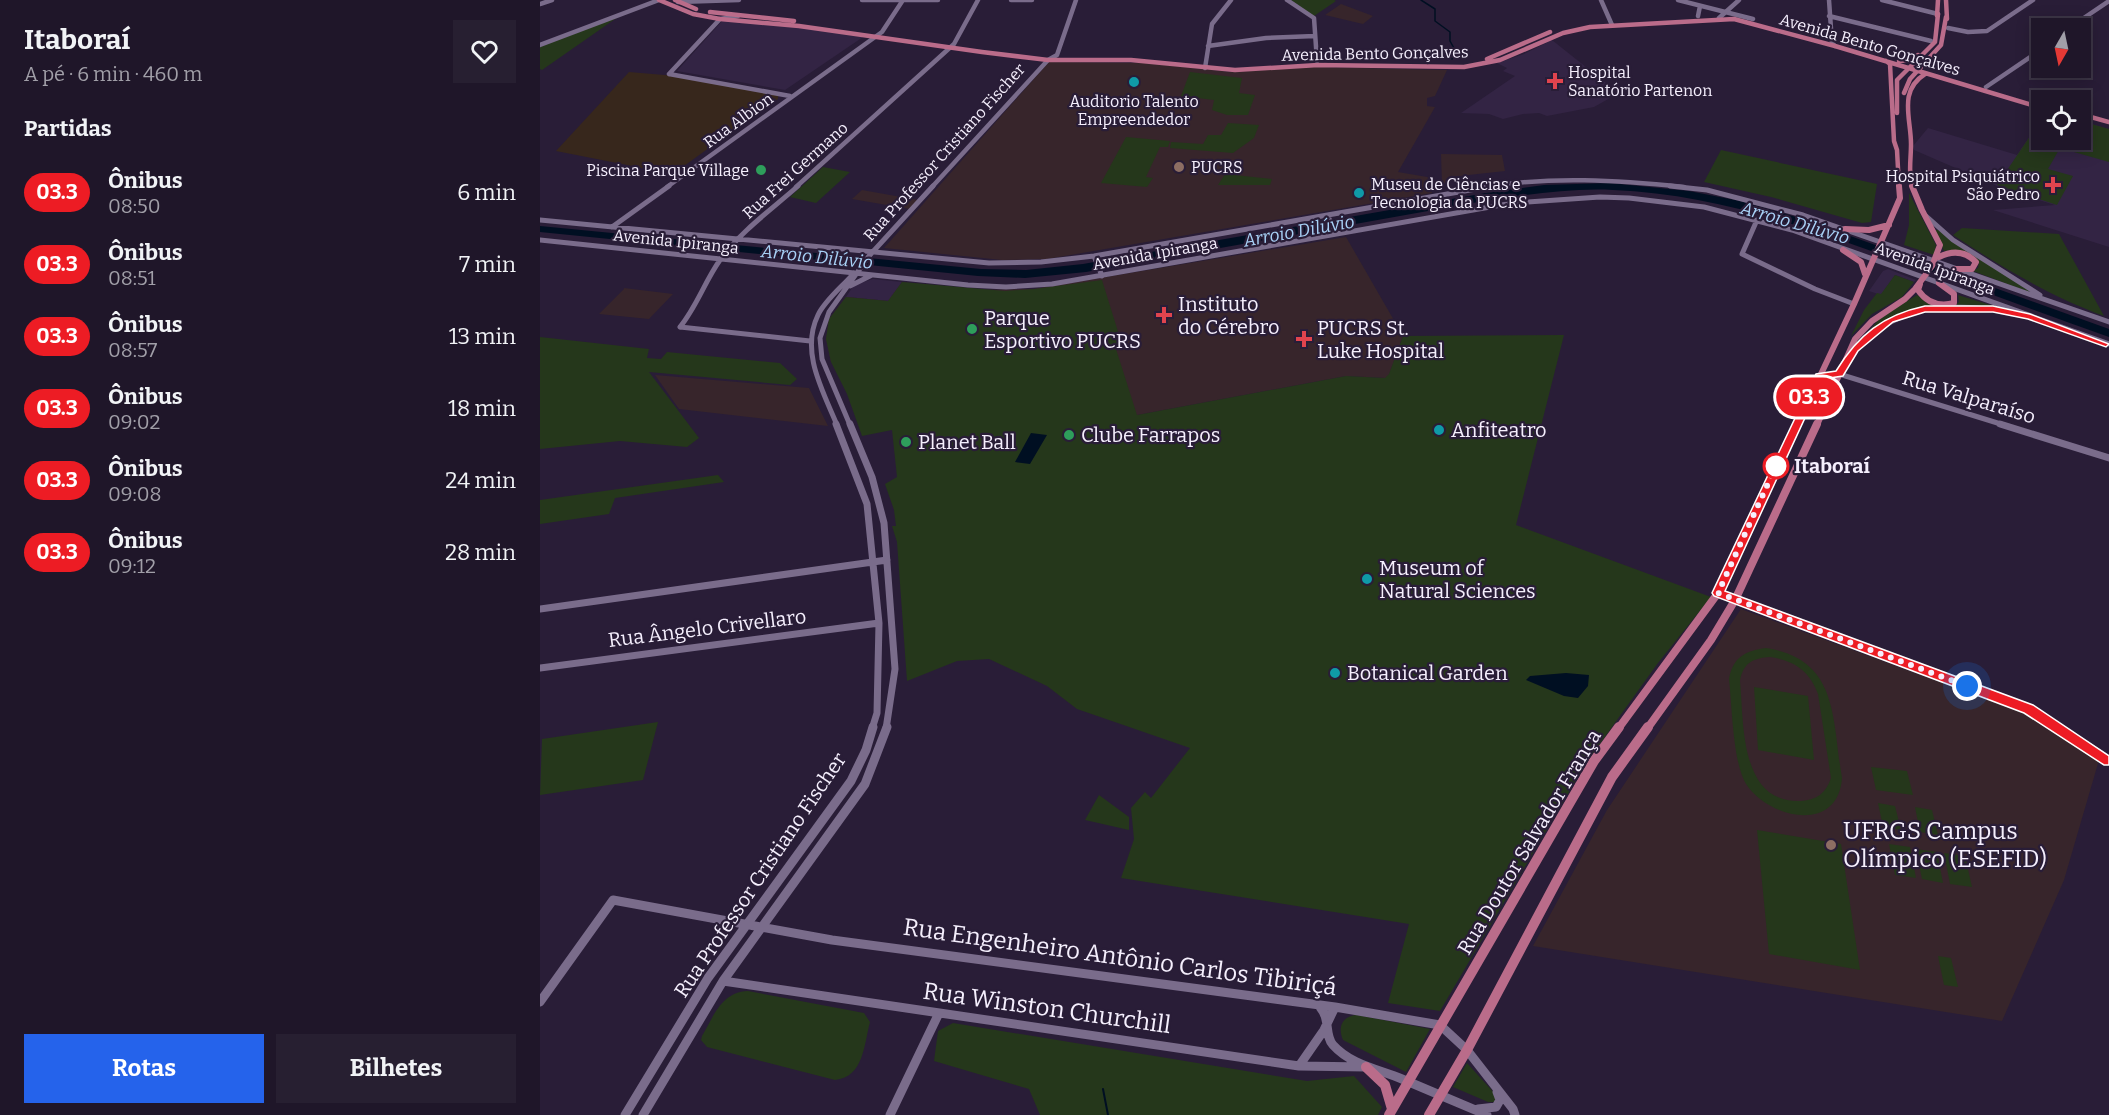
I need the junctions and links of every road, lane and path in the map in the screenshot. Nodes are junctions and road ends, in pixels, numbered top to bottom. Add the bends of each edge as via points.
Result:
1 (545, 0) edge
2 (552, 0) edge
3 (659, 0) edge
4 (739, 0) edge
5 (862, 0) edge
6 (903, 0) edge
7 (938, 0) edge
8 (978, 0) edge
9 (1011, 0) edge
10 (1032, 0) edge
11 (1076, 0) edge
12 (1231, 0) edge
13 (1287, 0) edge
14 (1601, 0) edge
15 (1678, 0) edge
16 (1739, 0) edge
17 (1829, 0) edge
18 (1882, 0) edge
19 (1938, 0) edge
20 (1946, 0) edge
21 (2033, 0) edge
22 (677, 1) edge
23 (2109, 1) edge
24 (540, 3) edge
25 (1700, 6) junction
26 (1723, 15) junction
27 (1938, 15) junction
28 (741, 16) junction
29 (1698, 16) junction
30 (1829, 16) junction
31 (1946, 18) junction
32 (2084, 18) edge
33 (720, 19) junction
34 (1611, 23) junction
35 (1948, 28) junction
36 (879, 34) junction
37 (1315, 36) junction
38 (872, 37) junction
39 (1931, 41) junction
40 (954, 44) junction
41 (1833, 44) junction
42 (540, 45) edge
43 (1208, 46) junction
44 (948, 48) junction
45 (1057, 55) junction
46 (1919, 55) junction
47 (2031, 56) edge
48 (1934, 59) junction
49 (1048, 60) junction
50 (1317, 61) junction
51 (1899, 61) junction
52 (1886, 62) junction
53 (1205, 66) junction
54 (1925, 71) junction
55 (1891, 78) junction
56 (1912, 83) junction
57 (1986, 87) junction
58 (790, 96) junction
59 (2031, 100) edge
60 (2031, 105) edge
61 (2091, 117) edge
62 (2091, 122) edge
63 (2109, 122) edge
64 (2109, 127) edge
65 (1897, 150) junction
66 (1909, 152) junction
67 (1679, 203) junction
68 (1712, 208) junction
69 (1704, 210) dead end
70 (1695, 212) dead end
71 (1923, 213) junction
72 (1328, 217) junction
73 (540, 220) edge
74 (1757, 220) junction
75 (1889, 225) junction
76 (612, 227) junction
77 (1845, 230) junction
78 (1336, 232) junction
79 (540, 240) edge
80 (738, 241) junction
81 (1880, 244) junction
82 (1843, 250) junction
83 (871, 254) junction
84 (1873, 257) junction
85 (1095, 258) junction
86 (720, 260) junction
87 (1935, 261) junction
88 (1955, 269) junction
89 (857, 270) junction
90 (874, 274) junction
91 (1101, 274) junction
92 (1865, 275) junction
93 (1923, 277) junction
94 (1939, 283) junction
95 (844, 291) junction
96 (1854, 304) junction
97 (2058, 305) junction
98 (2030, 316) junction
99 (2109, 322) edge
100 (814, 325) junction
101 (810, 341) junction
102 (818, 342) junction
103 (2109, 344) edge
104 (1844, 363) junction
105 (1839, 374) junction
106 (1819, 376) junction
107 (851, 429) junction
108 (839, 433) junction
109 (2109, 458) edge
110 (887, 560) junction
111 (873, 562) junction
112 (1718, 593) junction
113 (1735, 600) junction
114 (540, 609) edge
115 (879, 623) junction
116 (540, 668) edge
117 (2109, 760) edge
118 (799, 851) junction
119 (812, 856) junction
120 (744, 925) junction
121 (759, 928) junction
122 (723, 981) junction
123 (540, 1002) edge
124 (1318, 1006) junction
125 (1340, 1007) junction
126 (939, 1013) junction
127 (1328, 1019) junction
128 (1440, 1025) junction
129 (1467, 1050) junction
130 (1299, 1066) junction
131 (1365, 1067) junction
132 (1408, 1082) junction
133 (1496, 1088) junction
134 (1440, 1096) junction
135 (1391, 1112) edge
136 (1483, 1112) edge
137 (625, 1115) edge
138 (643, 1115) edge
139 (890, 1115) edge
140 (1429, 1115) edge
141 (1515, 1115) edge

1 - 24 main road
2 - 24 main road
3 - 33 main road, Avenida Bento Gonçalves via 693,14
3 - 42 main road
4 - 22 main road
5 - 6 main road
6 - 7 main road
6 - 36 main road
8 - 40 main road
9 - 10 main road
11 - 45 main road
12 - 43 main road via 1212,24
13 - 37 main road via 1314,18
14 - 34 main road
15 - 25 main road
16 - 26 main road
17 - 30 main road
18 - 27 main road
19 - 27 main road
20 - 31 main road
21 - 35 main road via 1987,31
22 - 28 main road, Avenida Bento Gonçalves via 706,12
23 - 32 main road
25 - 26 main road
25 - 29 main road
26 - 29 main road, Avenida Bento Gonçalves
26 - 34 main road, Avenida Bento Gonçalves
26 - 41 main road, Avenida Bento Gonçalves
26 - 41 main road, Avenida Bento Gonçalves via 1753,19
27 - 39 main road
27 - 65 main road via 1935,42 1897,80
28 - 33 main road
28 - 36 main road, Avenida Bento Gonçalves
29 - 34 main road, Avenida Bento Gonçalves
30 - 39 main road
30 - 41 main road
31 - 35 main road
31 - 66 main road via 1942,43 1906,82
33 - 38 main road, Avenida Bento Gonçalves
33 - 58 main road via 669,74
34 - 50 main road, Avenida Bento Gonçalves via 1586,23 1557,30 1490,58 1465,63
34 - 53 main road, Avenida Bento Gonçalves via 1563,33 1500,60 1464,67 1318,65 1235,70
35 - 48 main road via 1946,44
36 - 38 main road, Rua Albion
36 - 40 main road, Avenida Bento Gonçalves
37 - 43 main road
37 - 50 main road
38 - 44 main road, Avenida Bento Gonçalves
38 - 58 main road, Rua Albion
39 - 46 main road
40 - 44 main road, Rua Frei Germano
40 - 45 main road, Avenida Bento Gonçalves
41 - 51 main road, Avenida Bento Gonçalves
41 - 52 main road, Avenida Bento Gonçalves
43 - 53 main road
44 - 49 main road, Avenida Bento Gonçalves
44 - 80 main road, Rua Frei Germano
45 - 49 main road, Rua Professor Cristiano Fischer
45 - 53 main road, Avenida Bento Gonçalves via 1163,58
46 - 48 main road
46 - 51 main road
47 - 57 main road
48 - 54 main road
49 - 53 main road, Avenida Bento Gonçalves via 1131,60
49 - 83 main road, Rua Professor Cristiano Fischer
50 - 53 main road, Avenida Bento Gonçalves
51 - 54 main road, Avenida Bento Gonçalves
52 - 54 main road, Avenida Bento Gonçalves
52 - 55 main road, Rua Doutor Salvador França via 1890,64
54 - 56 main road
54 - 57 main road, Avenida Bento Gonçalves
54 - 60 main road, Avenida Bento Gonçalves
55 - 56 main road
55 - 65 main road, Rua Doutor Salvador França
56 - 66 main road via 1907,94
57 - 59 main road, Avenida Bento Gonçalves
58 - 76 main road, Rua Albion
61 - 63 main road
62 - 64 main road
65 - 75 main road, Rua Doutor Salvador França via 1900,198
66 - 71 main road via 1913,193
67 - 68 main road, Avenida Ipiranga
67 - 70 main road
67 - 78 main road, Avenida Ipiranga via 1600,197 1538,200
68 - 69 main road
68 - 74 main road, Avenida Ipiranga
71 - 87 main road via 1940,245
71 - 97 main road via 1953,240
72 - 77 main road, Avenida Ipiranga via 1510,183 1605,180 1707,190
72 - 78 main road
72 - 85 main road, Avenida Ipiranga
73 - 76 main road, Avenida Ipiranga
74 - 82 main road, Avenida Ipiranga
74 - 96 main road via 1742,254 1815,290
75 - 77 main road
75 - 81 main road, Rua Doutor Salvador França
76 - 80 main road, Avenida Ipiranga
77 - 81 main road, Avenida Ipiranga
78 - 91 main road, Avenida Ipiranga
79 - 86 main road, Avenida Ipiranga
80 - 83 main road, Avenida Ipiranga
80 - 86 main road, Rua Frei Germano
81 - 84 main road, Rua Doutor Salvador França
81 - 87 main road, Avenida Ipiranga
82 - 84 main road, Avenida Ipiranga
82 - 92 main road via 1861,262
83 - 85 main road, Avenida Ipiranga via 989,263
83 - 89 main road, Rua Professor Cristiano Fischer
84 - 92 main road, Rua Doutor Salvador França
84 - 93 main road, Avenida Ipiranga
85 - 91 main road
86 - 89 main road, Avenida Ipiranga
86 - 101 main road, Rua Frei Germano via 680,327
87 - 88 main road, Avenida Ipiranga
87 - 88 main road via 1946,252 1955,252 1976,262 1972,269
87 - 93 main road, Rua Doutor Salvador França
88 - 97 main road, Avenida Ipiranga
89 - 90 main road, Avenida Ipiranga
89 - 95 main road, Rua Professor Cristiano Fischer
89 - 100 main road, Rua Professor Cristiano Fischer via 825,304
90 - 91 main road, Avenida Ipiranga via 1006,287 1052,284
90 - 95 main road
92 - 96 main road, Rua Doutor Salvador França
93 - 94 main road, Avenida Ipiranga
93 - 94 main road via 1918,290 1925,299 1940,305 1953,303 1954,294
93 - 104 main road, Rua Doutor Salvador França via 1906,298 1863,327
94 - 98 main road, Avenida Ipiranga
95 - 102 main road, Rua Professor Cristiano Fischer via 826,316
96 - 106 main road, Rua Doutor Salvador França
97 - 99 main road, Avenida Ipiranga
98 - 103 main road, Avenida Ipiranga
98 - 104 main road, Rua Doutor Salvador França via 1978,308 1925,309 1903,314 1869,335
100 - 101 main road, Rua Professor Cristiano Fischer
100 - 102 main road
101 - 108 main road, Rua Professor Cristiano Fischer via 812,362
102 - 107 main road, Rua Professor Cristiano Fischer
104 - 105 main road, Rua Doutor Salvador França
105 - 106 main road, Rua Valparaíso
105 - 109 main road, Rua Valparaíso
105 - 113 main road, Rua Doutor Salvador França
106 - 112 main road, Rua Doutor Salvador França
107 - 108 main road
107 - 110 main road, Rua Professor Cristiano Fischer via 880,501
108 - 111 main road, Rua Professor Cristiano Fischer via 867,504
110 - 111 main road
110 - 119 main road, Rua Professor Cristiano Fischer via 895,669 886,732 865,784
111 - 114 main road
111 - 115 main road, Rua Professor Cristiano Fischer
112 - 113 main road
112 - 128 main road, Rua Doutor Salvador França via 1594,761
113 - 117 main road via 2028,709
113 - 129 main road, Rua Doutor Salvador França via 1711,640 1612,777
115 - 116 main road, Rua Ângelo Crivellaro
115 - 118 main road, Rua Professor Cristiano Fischer via 877,713 866,750 851,781
118 - 119 main road
118 - 120 main road, Rua Professor Cristiano Fischer
119 - 121 main road, Rua Professor Cristiano Fischer
120 - 121 main road, Rua Engenheiro Antônio Carlos Tibiriçá
120 - 123 main road, Rua Engenheiro Antônio Carlos Tibiriçá via 613,900
120 - 137 main road, Rua Professor Cristiano Fischer
121 - 122 main road, Rua Professor Cristiano Fischer
121 - 124 main road, Rua Engenheiro Antônio Carlos Tibiriçá
122 - 126 main road, Rua Winston Churchill
122 - 138 main road, Rua Professor Cristiano Fischer
124 - 125 main road, Rua Engenheiro Antônio Carlos Tibiriçá
124 - 127 main road
125 - 127 main road
125 - 128 main road, Rua Engenheiro Antônio Carlos Tibiriçá
126 - 130 main road, Rua Winston Churchill
126 - 139 main road
127 - 130 main road
127 - 131 main road via 1335,1049
128 - 129 main road
128 - 132 main road, Rua Doutor Salvador França
129 - 133 main road
129 - 134 main road, Rua Doutor Salvador França
130 - 131 main road, Rua Winston Churchill
131 - 132 main road
131 - 135 main road via 1385,1085 1391,1098
132 - 134 main road
132 - 135 main road, Rua Doutor Salvador França
133 - 136 main road via 1500,1100 1496,1107
133 - 141 main road
134 - 136 main road
134 - 140 main road, Rua Doutor Salvador França

